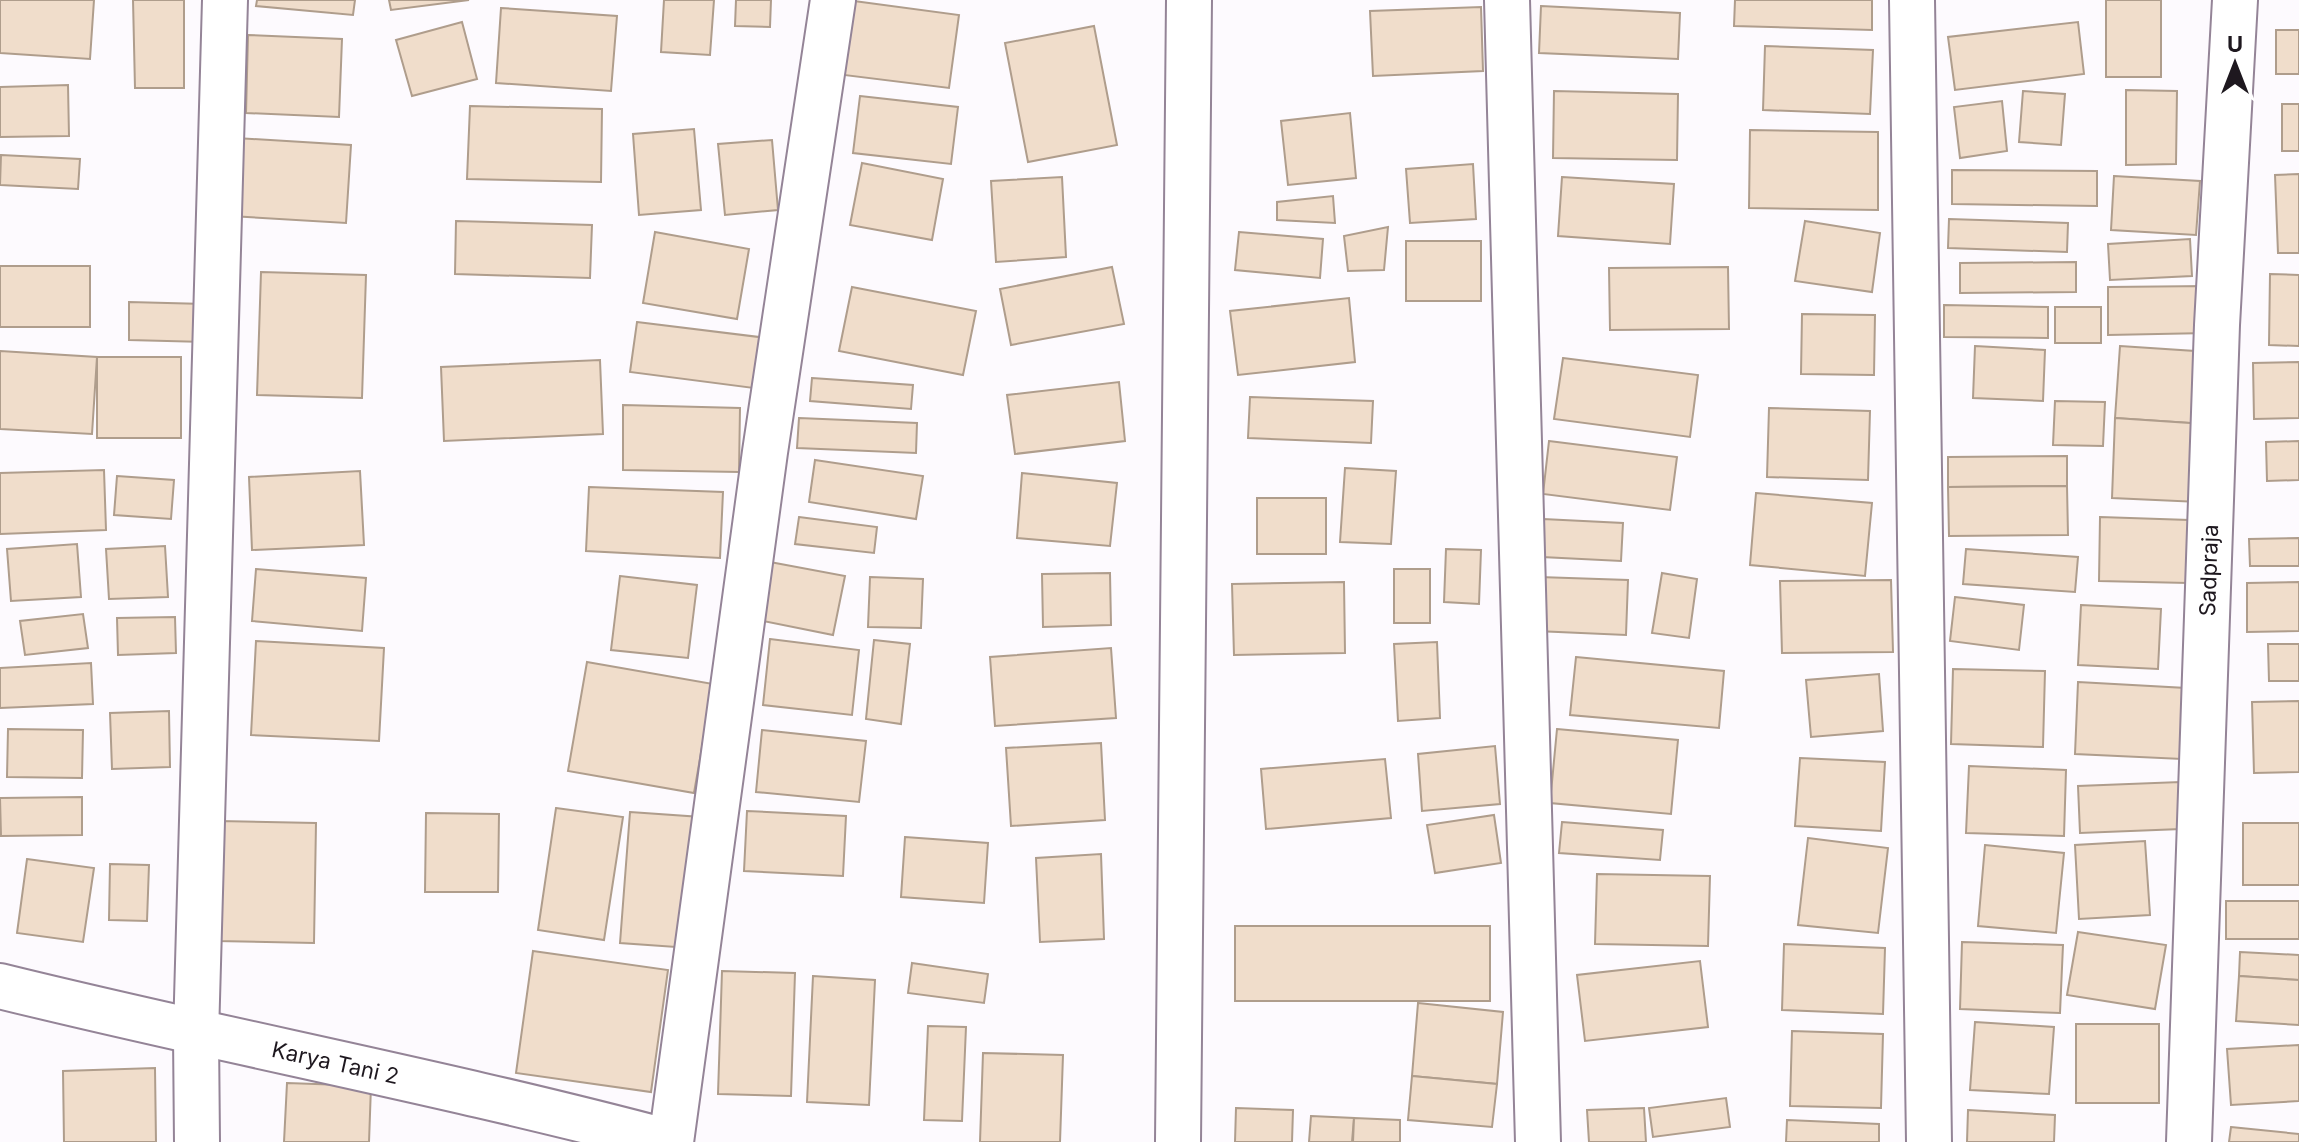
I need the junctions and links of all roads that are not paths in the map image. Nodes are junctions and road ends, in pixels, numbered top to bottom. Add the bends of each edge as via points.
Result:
1 (225, 0) edge
2 (833, 0) edge
3 (1189, 0) edge
4 (1507, 0) edge
5 (1912, 0) edge
6 (2235, 0) edge
7 (0, 986) edge
8 (196, 1035) junction
9 (550, 1126) edge
10 (197, 1142) edge
11 (670, 1142) edge
12 (1178, 1142) edge
13 (1538, 1142) edge
14 (1929, 1142) edge
15 (2189, 1142) edge

1 - 8 street
2 - 11 street
3 - 12 street
4 - 13 street
5 - 14 street
6 - 15 street, Sadpraja via 2217,325
7 - 8 street, Karya Tani 2
8 - 9 street, Karya Tani 2
8 - 10 street
9 - 11 street, Karya Tani 2

